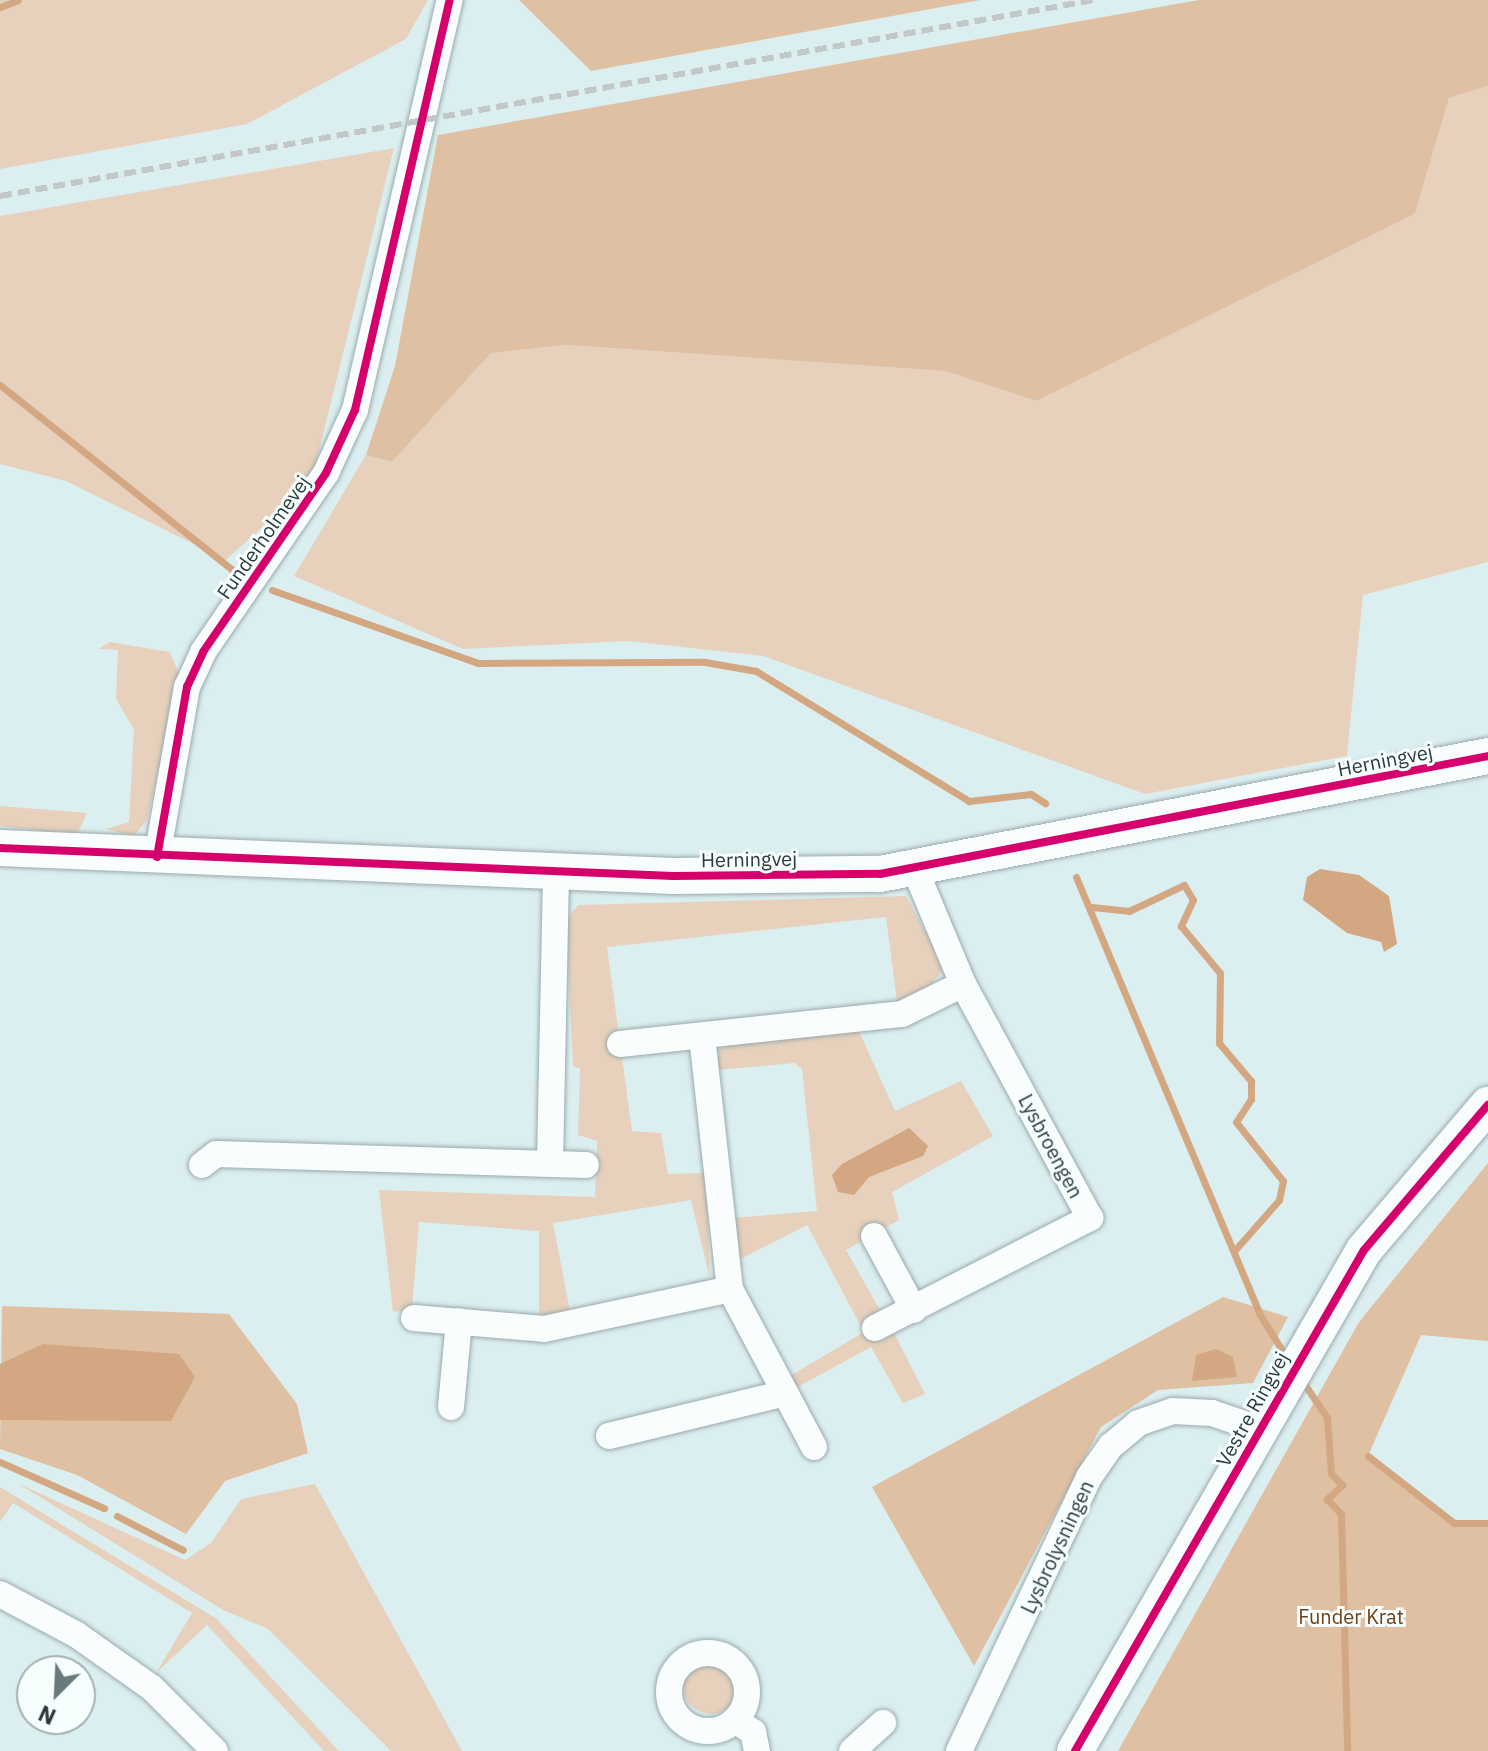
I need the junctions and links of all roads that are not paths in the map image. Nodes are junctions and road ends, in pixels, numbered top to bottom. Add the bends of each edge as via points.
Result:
1 (450, 0) edge
2 (1488, 756) edge
3 (0, 848) edge
4 (157, 857) junction
5 (915, 869) junction
6 (556, 872) junction
7 (963, 984) junction
8 (702, 1036) junction
9 (620, 1044) dead end
10 (1488, 1105) edge
11 (550, 1162) junction
12 (202, 1165) dead end
13 (586, 1165) dead end
14 (874, 1236) dead end
15 (730, 1289) junction
16 (914, 1310) junction
17 (414, 1318) dead end
18 (459, 1321) junction
19 (875, 1328) dead end
20 (785, 1393) junction
21 (451, 1407) dead end
22 (1259, 1429) junction
23 (609, 1436) dead end
24 (814, 1447) dead end
25 (0, 1594) edge
26 (735, 1720) dead end
27 (883, 1723) dead end
28 (215, 1751) edge
29 (757, 1751) edge
30 (852, 1751) edge
31 (959, 1751) edge
32 (1075, 1751) edge

1 - 4 street, Funderholmevej via 355,410 326,473 192,675 169,760
2 - 5 street, Herningvej
3 - 4 street, Herningvej
4 - 6 street, Herningvej
5 - 6 street, Herningvej
5 - 7 street, Lysbroengen
6 - 11 street
7 - 8 street via 902,1014
7 - 16 street, Lysbroengen via 1090,1218
8 - 9 street
8 - 15 street
10 - 22 street, Vestre Ringvej via 1364,1250
11 - 12 street via 216,1154
11 - 13 street
14 - 16 street
15 - 18 street via 544,1329
15 - 20 street
16 - 19 street, Lysbroengen
17 - 18 street
18 - 21 street
20 - 23 street
20 - 24 street
22 - 31 street, Lysbrolysningen via 1212,1413 1173,1411 1138,1423 1111,1446 1089,1477
22 - 32 street, Vestre Ringvej
25 - 28 street via 77,1635 152,1688
26 - 29 street via 753,1732
27 - 30 street

